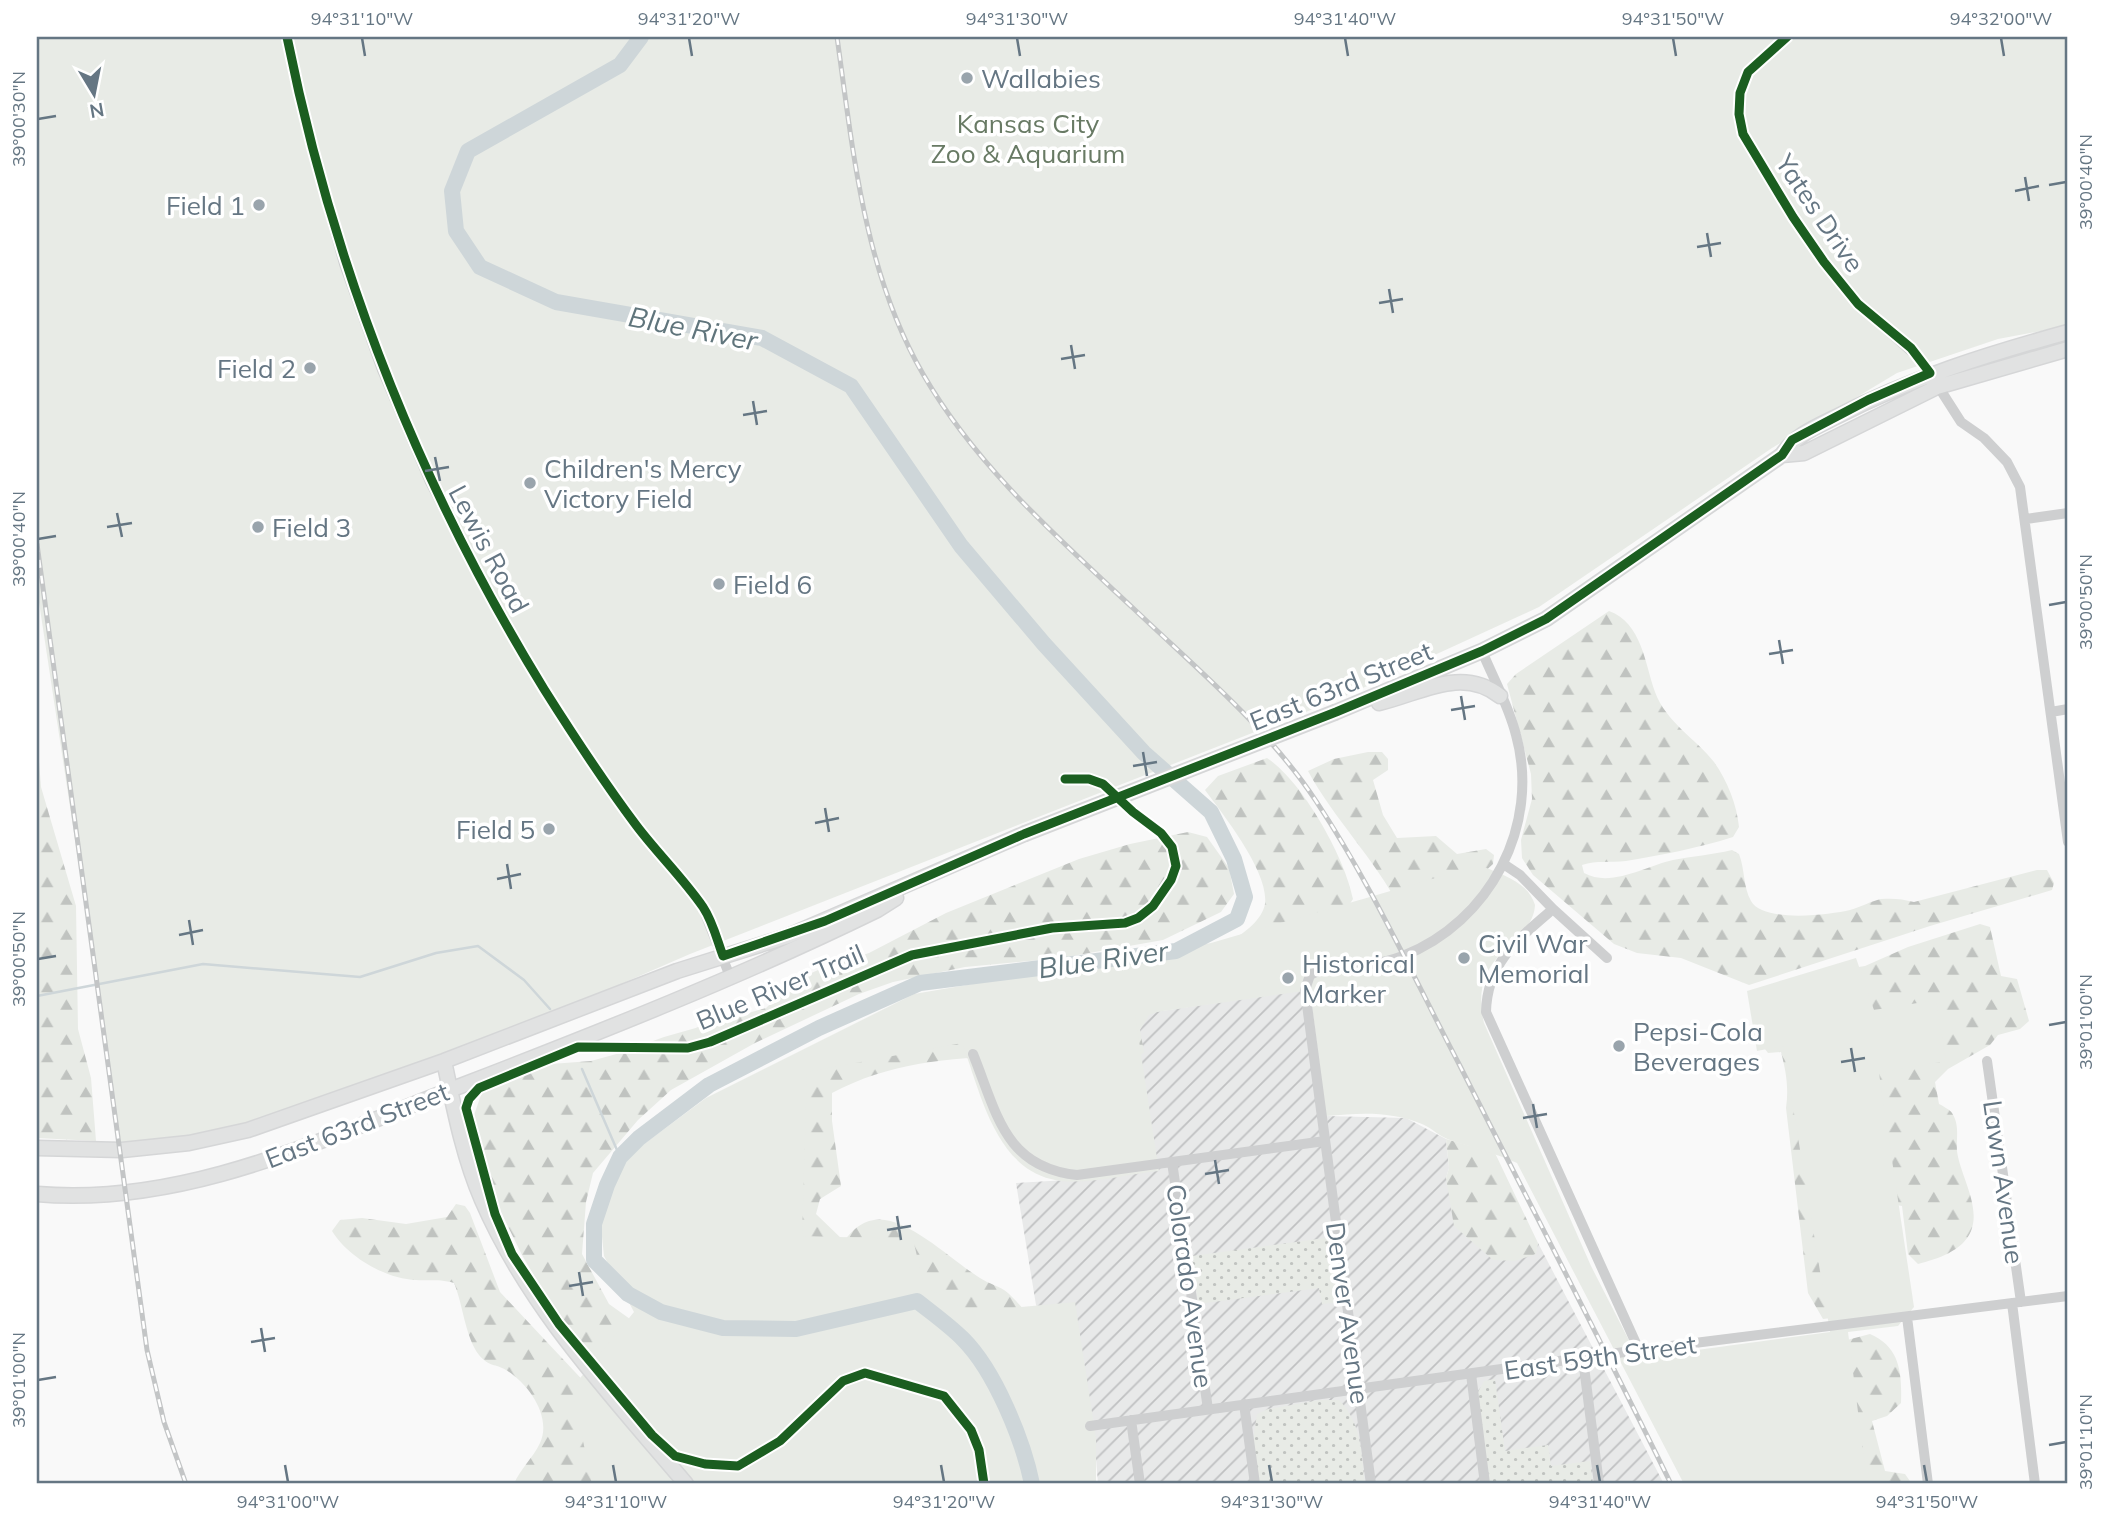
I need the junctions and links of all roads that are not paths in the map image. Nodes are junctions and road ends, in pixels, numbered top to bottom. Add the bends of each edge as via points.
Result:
1 (287, 37) edge
2 (1787, 37) edge
3 (2068, 332) edge
4 (2068, 349) edge
5 (1930, 373) junction
6 (1937, 387) junction
7 (1782, 456) junction
8 (2068, 513) edge
9 (2026, 519) junction
10 (1482, 651) junction
11 (1500, 696) junction
12 (2068, 709) edge
13 (1336, 712) junction
14 (2052, 712) junction
15 (2068, 842) edge
16 (1505, 865) junction
17 (929, 876) junction
18 (1553, 909) junction
19 (723, 956) junction
20 (1607, 958) dead end
21 (731, 979) junction
22 (973, 1054) dead end
23 (443, 1061) junction
24 (1987, 1061) dead end
25 (450, 1090) junction
26 (1325, 1141) junction
27 (37, 1148) edge
28 (1172, 1162) junction
29 (37, 1194) edge
30 (2068, 1296) edge
31 (2016, 1303) junction
32 (1907, 1317) junction
33 (1639, 1350) junction
34 (1583, 1359) junction
35 (1471, 1374) junction
36 (1359, 1389) junction
37 (1244, 1404) junction
38 (1208, 1409) junction
39 (1131, 1420) junction
40 (1090, 1426) dead end
41 (686, 1484) edge
42 (1140, 1484) edge
43 (1255, 1484) edge
44 (1371, 1484) edge
45 (1485, 1484) edge
46 (1600, 1484) edge
47 (1928, 1484) edge
48 (2035, 1484) edge

1 - 19 street, Lewis Road via 344,264 382,370 430,482 512,637 614,796 702,906
2 - 5 street, Yates Drive via 1748,72 1740,93 1743,134 1824,262 1858,304 1910,348
3 - 5 main road, East 63rd Street
4 - 6 main road, East 63rd Street
5 - 6 street, Yates Drive
5 - 7 main road, East 63rd Street via 1792,440
6 - 7 main road, East 63rd Street via 1804,453
6 - 9 street, Yates Drive via 1961,422 2007,462 2020,487
7 - 10 main road, East 63rd Street via 1546,619
8 - 9 street
9 - 14 street, Yates Drive
10 - 11 street
10 - 13 main road, East 63rd Street
11 - 13 main road via 1486,685 1466,680
11 - 16 street via 1516,734 1522,773 1520,805
12 - 14 street
13 - 17 main road, East 63rd Street, bridge
14 - 15 street, Yates Drive
16 - 18 street
16 - 26 street, Denver Avenue via 1466,916 1425,944 1375,963 1320,970 1306,980
17 - 19 main road, East 63rd Street via 813,926
17 - 21 main road, East 63rd Street via 877,910
18 - 20 street
18 - 33 street via 1501,960 1487,986 1486,1012
19 - 21 street, Lewis Road
19 - 23 main road, East 63rd Street
21 - 25 main road, East 63rd Street
22 - 28 street via 1006,1136 1036,1165 1077,1175
23 - 25 main road
23 - 27 main road, East 63rd Street via 248,1130 189,1143 122,1150
24 - 31 street, Lawn Avenue
25 - 29 main road, East 63rd Street via 233,1172 128,1193
25 - 41 main road via 481,1198 528,1286 580,1358
26 - 28 street
26 - 36 street, Denver Avenue
28 - 38 street, Colorado Avenue
30 - 31 street, East 59th Street
31 - 32 street, East 59th Street
31 - 48 street, Lawn Avenue
32 - 33 street, East 59th Street
32 - 47 street
33 - 34 street, East 59th Street
34 - 35 street, East 59th Street
34 - 46 street
35 - 36 street, East 59th Street
35 - 45 street
36 - 37 street, East 59th Street
36 - 44 street, Denver Avenue
37 - 38 street, East 59th Street
37 - 43 street, Colorado Avenue
38 - 39 street, East 59th Street
39 - 40 street, East 59th Street
39 - 42 street

